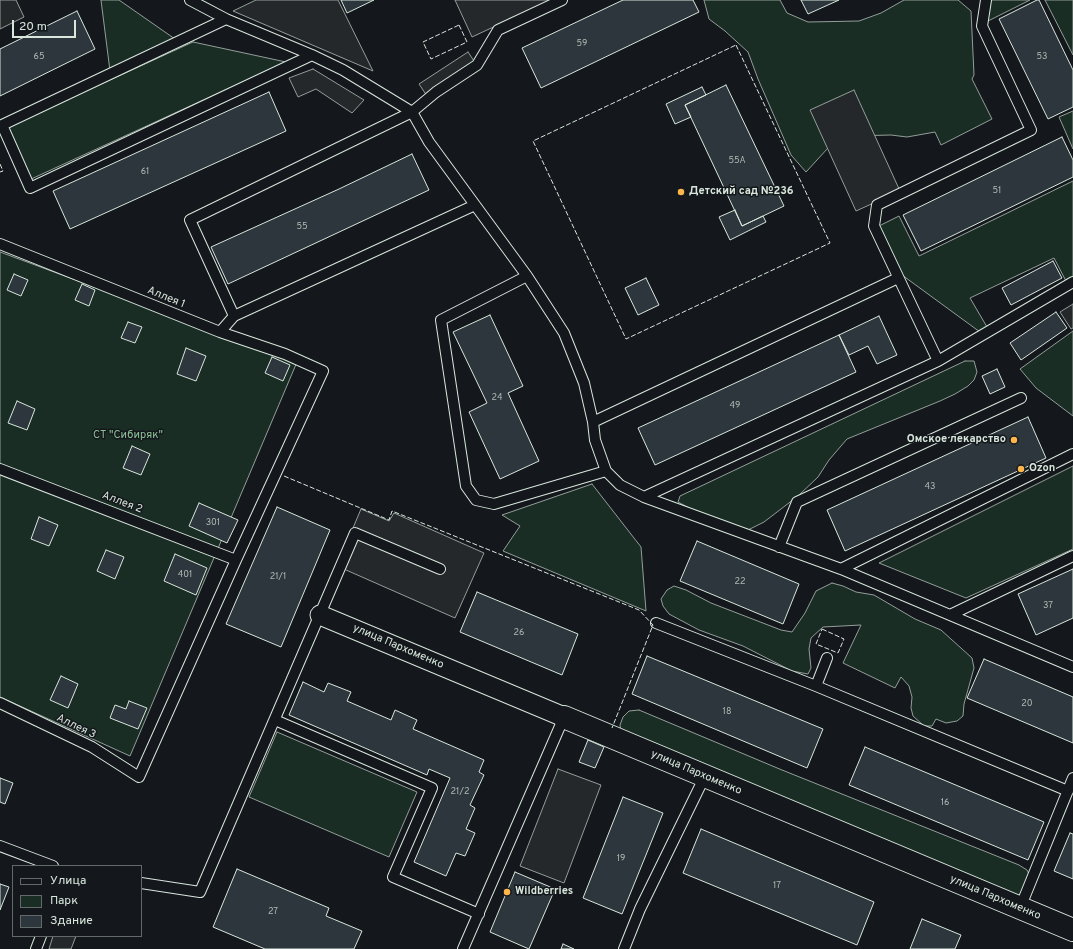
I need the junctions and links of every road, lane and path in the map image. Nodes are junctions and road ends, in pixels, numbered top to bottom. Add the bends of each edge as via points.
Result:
1 (190, 0) edge
2 (562, 0) edge
3 (986, 0) edge
4 (226, 18) junction
5 (312, 55) junction
6 (412, 112) junction
7 (1, 126) edge
8 (475, 205) junction
9 (0, 244) edge
10 (527, 276) junction
11 (898, 278) junction
12 (1073, 282) edge
13 (234, 316) junction
14 (220, 332) junction
15 (938, 361) junction
16 (1022, 398) dead end
17 (593, 422) junction
18 (1073, 454) edge
19 (0, 469) edge
20 (606, 471) junction
21 (644, 497) junction
22 (779, 546) junction
23 (1073, 556) edge
24 (236, 560) junction
25 (440, 569) dead end
26 (841, 569) junction
27 (320, 615) junction
28 (950, 615) junction
29 (656, 623) dead end
30 (827, 658) dead end
31 (1073, 667) edge
32 (816, 686) junction
33 (0, 703) edge
34 (564, 717) junction
35 (275, 720) junction
36 (705, 776) junction
37 (1073, 778) edge
38 (1068, 792) junction
39 (0, 846) edge
40 (50, 865) edge
41 (142, 882) edge
42 (1020, 908) junction
43 (479, 914) junction
44 (1073, 930) edge
45 (41, 937) edge
46 (36, 949) edge
47 (464, 949) edge
48 (624, 949) edge

1 - 4 lane
2 - 6 lane via 498,30 476,65
3 - 11 lane via 982,26 1031,130 877,205 874,226
4 - 5 lane
4 - 7 lane
5 - 6 lane via 343,70
5 - 7 lane via 30,188
6 - 8 lane via 429,142
6 - 13 lane via 190,220
8 - 10 lane
8 - 13 lane
9 - 14 lane, Аллея 1
10 - 17 lane via 564,333 584,383
10 - 20 lane via 441,320 466,486 476,500 494,504
11 - 15 lane
11 - 17 lane
12 - 15 lane
13 - 14 lane
14 - 24 lane, Аллея 1 via 285,354 323,371
15 - 21 lane
16 - 22 lane via 797,502
17 - 20 lane via 595,440
18 - 26 lane
19 - 24 lane, Аллея 2
20 - 21 lane via 620,485
21 - 22 lane
22 - 26 lane
23 - 28 lane
24 - 33 lane, Аллея 3 via 139,777 92,747
25 - 27 lane via 356,533
26 - 28 lane
27 - 34 street, улица Пархоменко
27 - 35 lane
28 - 31 lane
29 - 32 lane
30 - 32 lane
32 - 38 lane
34 - 36 street, улица Пархоменко
34 - 43 lane
35 - 41 lane via 200,892
35 - 43 lane via 432,788 393,877
36 - 42 street, улица Пархоменко
36 - 48 lane via 640,909
37 - 38 lane
38 - 42 lane
39 - 40 lane
42 - 44 street, улица Пархоменко
43 - 47 lane
45 - 46 lane

